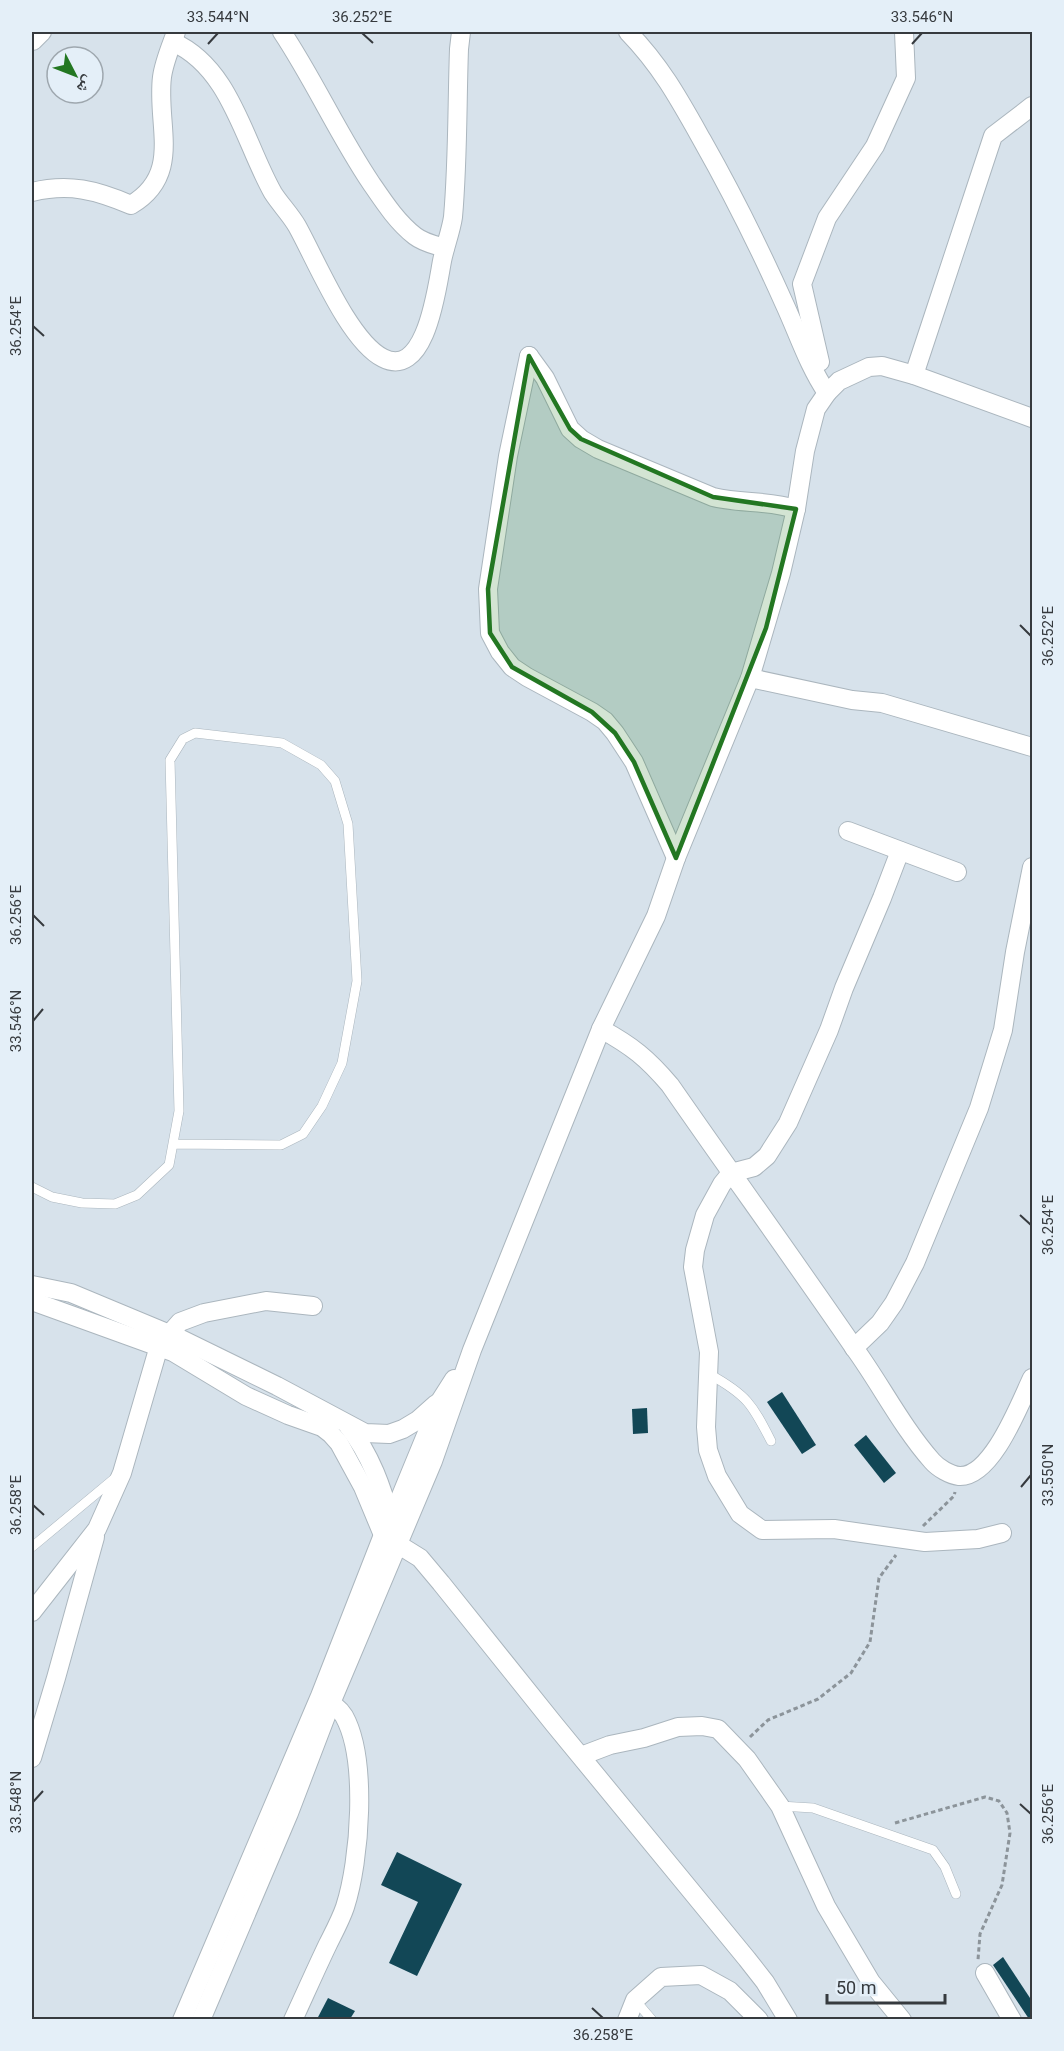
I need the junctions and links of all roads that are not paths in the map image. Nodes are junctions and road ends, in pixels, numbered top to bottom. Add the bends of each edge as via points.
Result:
1 (282, 32) edge
2 (461, 32) edge
3 (628, 32) edge
4 (904, 32) edge
5 (174, 37) edge
6 (1032, 106) edge
7 (32, 192) edge
8 (445, 248) junction
9 (914, 375) junction
10 (827, 393) junction
11 (1032, 418) edge
12 (796, 509) junction
13 (750, 678) junction
14 (1032, 747) edge
15 (848, 831) dead end
16 (900, 851) junction
17 (676, 858) junction
18 (1032, 867) edge
19 (957, 872) dead end
20 (601, 1029) junction
21 (173, 1144) junction
22 (731, 1173) junction
23 (32, 1187) edge
24 (32, 1285) edge
25 (32, 1301) edge
26 (313, 1306) dead end
27 (164, 1341) junction
28 (854, 1348) junction
29 (472, 1350) junction
30 (709, 1374) junction
31 (1032, 1378) edge
32 (440, 1401) junction
33 (345, 1423) junction
34 (771, 1441) dead end
35 (122, 1473) junction
36 (97, 1529) junction
37 (391, 1533) junction
38 (1002, 1533) dead end
39 (32, 1547) edge
40 (32, 1612) edge
41 (326, 1700) junction
42 (581, 1756) junction
43 (32, 1758) edge
44 (780, 1806) junction
45 (956, 1894) dead end
46 (985, 1973) road end
47 (635, 2000) junction
48 (182, 2019) edge
49 (201, 2019) edge
50 (293, 2019) edge
51 (627, 2019) edge
52 (652, 2019) edge
53 (759, 2019) edge
54 (788, 2019) edge
55 (902, 2019) edge
56 (1012, 2019) edge

1 - 8 street via 304,64 354,157 400,223 417,238
2 - 8 street via 452,219
3 - 10 street via 668,80 711,157
4 - 10 street via 906,78 875,146 827,218 802,284
5 - 7 street via 162,74 164,158 154,186 144,197 131,205 76,188 52,187
5 - 8 street via 214,76 273,193 296,225 342,311 372,351 383,358 393,362 404,360 418,346 431,314
6 - 9 street via 993,136
9 - 10 street via 882,366 868,367 839,381
9 - 11 street
10 - 12 street via 816,409 809,431
12 - 13 street
12 - 17 street via 777,503 732,502 713,497 590,444 570,429 545,378 529,356 508,456 488,589 490,633 512,667 592,712 615,733 634,762
13 - 14 street via 882,703
13 - 17 street
15 - 16 street
16 - 19 street
16 - 22 street via 788,1123 767,1156 754,1167
17 - 20 street via 656,916
18 - 28 street via 1003,1030 979,1108 915,1263 880,1323
20 - 22 street via 648,1059
20 - 29 street
21 - 21 lane via 281,1145 303,1134 322,1106 342,1063 357,981 348,824 335,781 321,765 282,743 195,733 183,739 170,760 179,1111
21 - 23 lane via 169,1165 137,1195 115,1204 52,1197
22 - 28 street
22 - 30 street via 705,1215 693,1267 709,1352
24 - 27 street via 104,1306
25 - 27 street
26 - 27 street via 266,1301 204,1313 180,1322
27 - 33 street via 277,1386
27 - 35 street
27 - 37 street via 173,1352 246,1396 322,1427 339,1443
28 - 31 street via 923,1450 945,1471 959,1476 972,1474 990,1458
29 - 32 street
29 - 37 street via 451,1415
30 - 34 lane via 734,1388 753,1406
30 - 38 street via 708,1450 717,1476 740,1514 762,1530 834,1528 925,1542 978,1539
32 - 33 street via 418,1420 389,1434 365,1432
32 - 37 street
33 - 37 street via 372,1464
35 - 36 street
35 - 39 lane
36 - 40 street
36 - 43 street
37 - 41 street
37 - 42 street via 427,1566
41 - 48 street
41 - 49 street via 289,1813
41 - 50 street via 340,1710 349,1727 357,1764 357,1848 345,1909
42 - 44 street via 678,1727 718,1730 741,1753
42 - 54 street via 753,1966
44 - 45 lane via 813,1808 933,1850
44 - 55 street via 826,1906 871,1982
46 - 56 street
47 - 51 street
47 - 52 lane
47 - 53 street via 661,1977 700,1975 730,1991

